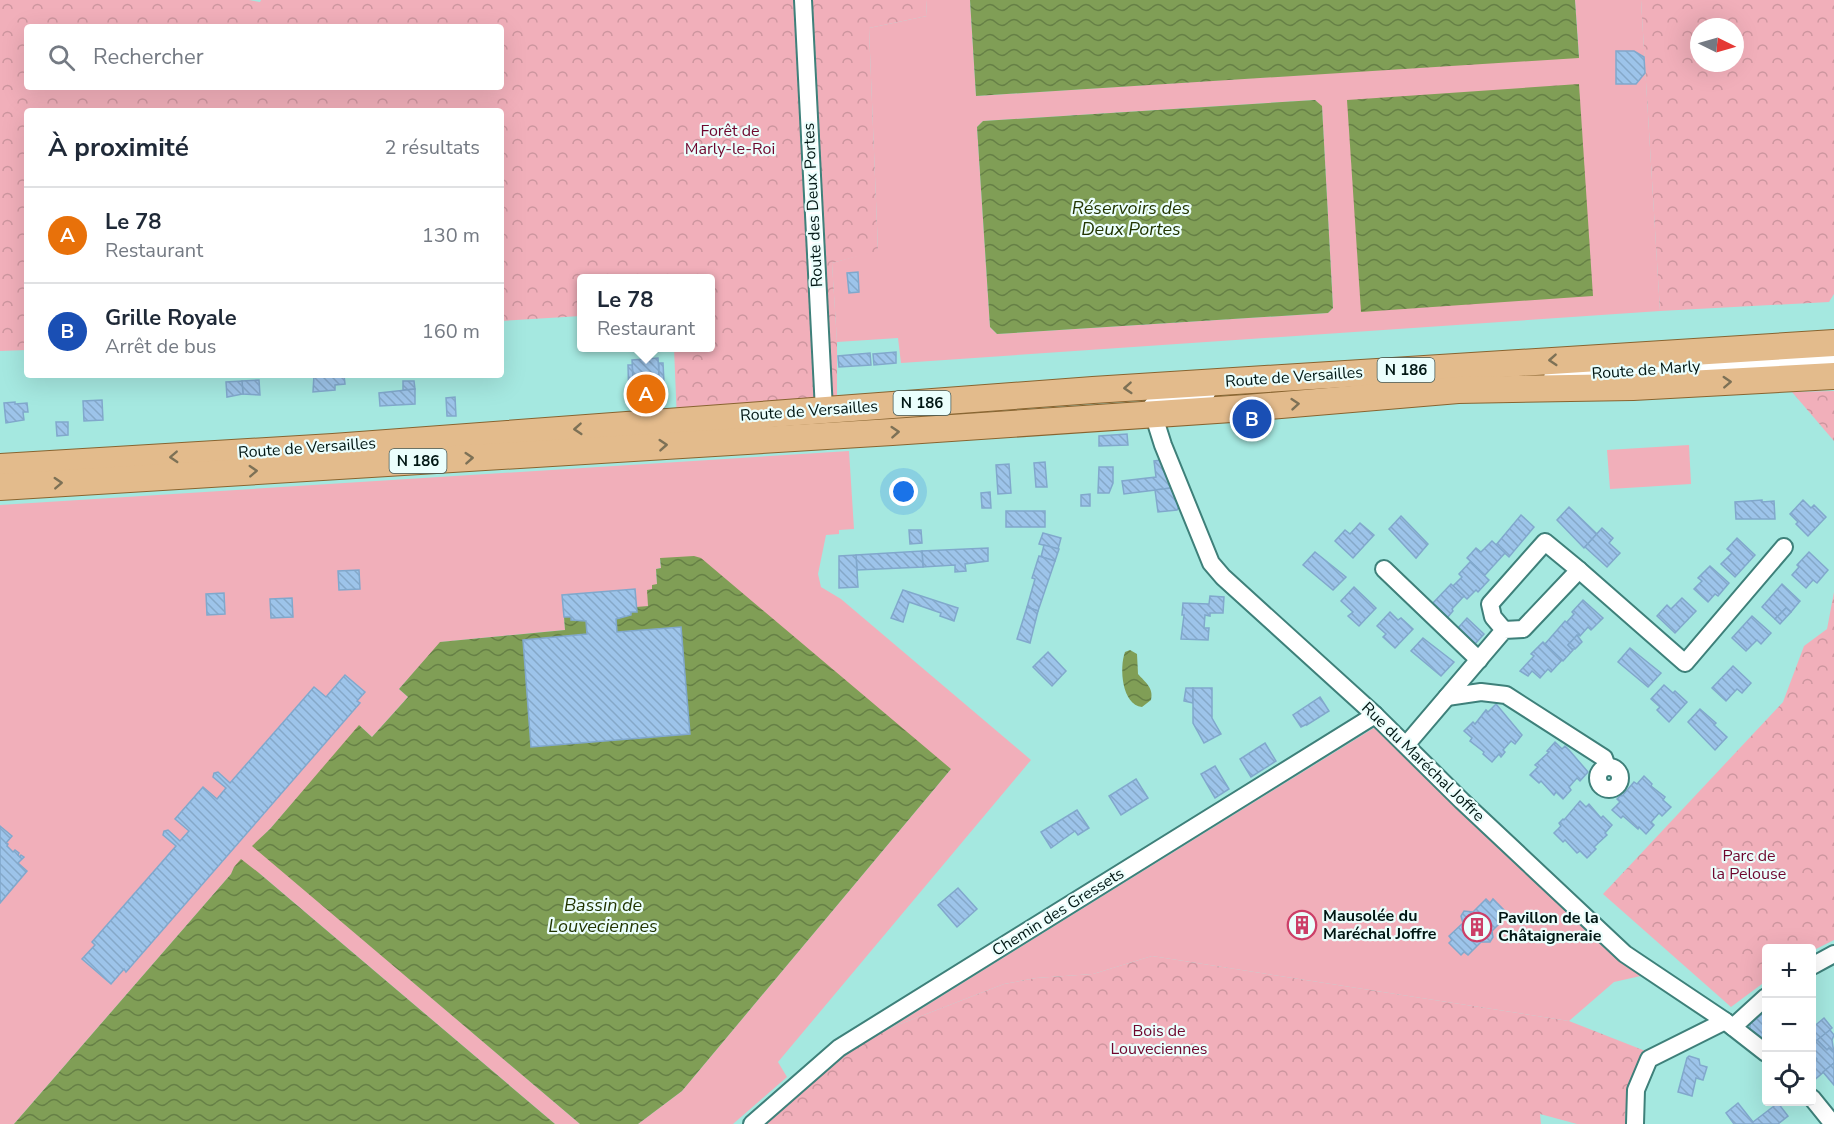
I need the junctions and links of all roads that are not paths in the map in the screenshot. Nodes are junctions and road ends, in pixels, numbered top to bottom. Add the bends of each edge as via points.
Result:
1 (803, 0) edge
2 (1834, 343) edge
3 (1834, 357) edge
4 (1834, 376) edge
5 (1251, 380) junction
6 (1458, 390) junction
7 (854, 408) junction
8 (824, 410) junction
9 (1153, 414) junction
10 (836, 434) junction
11 (0, 467) edge
12 (0, 487) edge
13 (1784, 547) dead end
14 (1384, 569) dead end
15 (1579, 570) junction
16 (1504, 630) junction
17 (1479, 660) junction
18 (1447, 697) junction
19 (1375, 715) junction
20 (1406, 746) junction
21 (1607, 767) dead end
22 (1834, 954) edge
23 (1816, 964) edge
24 (1766, 998) edge
25 (1729, 1024) junction
26 (1766, 1052) edge
27 (1816, 1103) edge
28 (752, 1124) edge
29 (1635, 1124) edge
30 (1833, 1124) edge

1 - 8 street, Route des Deux Portes
2 -> 5 main road, Route de Versailles / N 186
3 - 6 main road, Route de Marly via 1628,371 1483,384
6 -> 4 main road, Route de Versailles / N 186 via 1633,387
5 -> 7 main road, Route de Versailles / N 186
5 - 9 street via 1227,390 1155,402 1151,407
9 -> 6 main road, Route de Versailles / N 186
7 - 8 main road, Route de Versailles / N 186
7 - 10 street
8 -> 11 main road, Route de Versailles / N 186 via 333,447
10 -> 9 main road, Route de Versailles / N 186
9 - 19 street, Rue du Maréchal Joffre via 1210,563
12 -> 10 main road, Route de Versailles / N 186
13 - 15 street via 1685,663
14 - 17 street
15 - 16 street via 1523,629
15 - 16 street via 1545,542 1490,604 1493,616
16 - 17 street
17 - 18 street
18 - 20 street
18 - 21 street via 1481,692 1506,695 1604,758
19 - 20 street, Rue du Maréchal Joffre
19 - 28 street, Chemin des Gressets via 839,1048
20 - 25 street, Rue du Maréchal Joffre via 1625,954
22 - 23 street
24 - 25 street
25 - 26 street, Rue du Maréchal Joffre
25 - 29 street via 1649,1059 1636,1090
27 - 30 street

